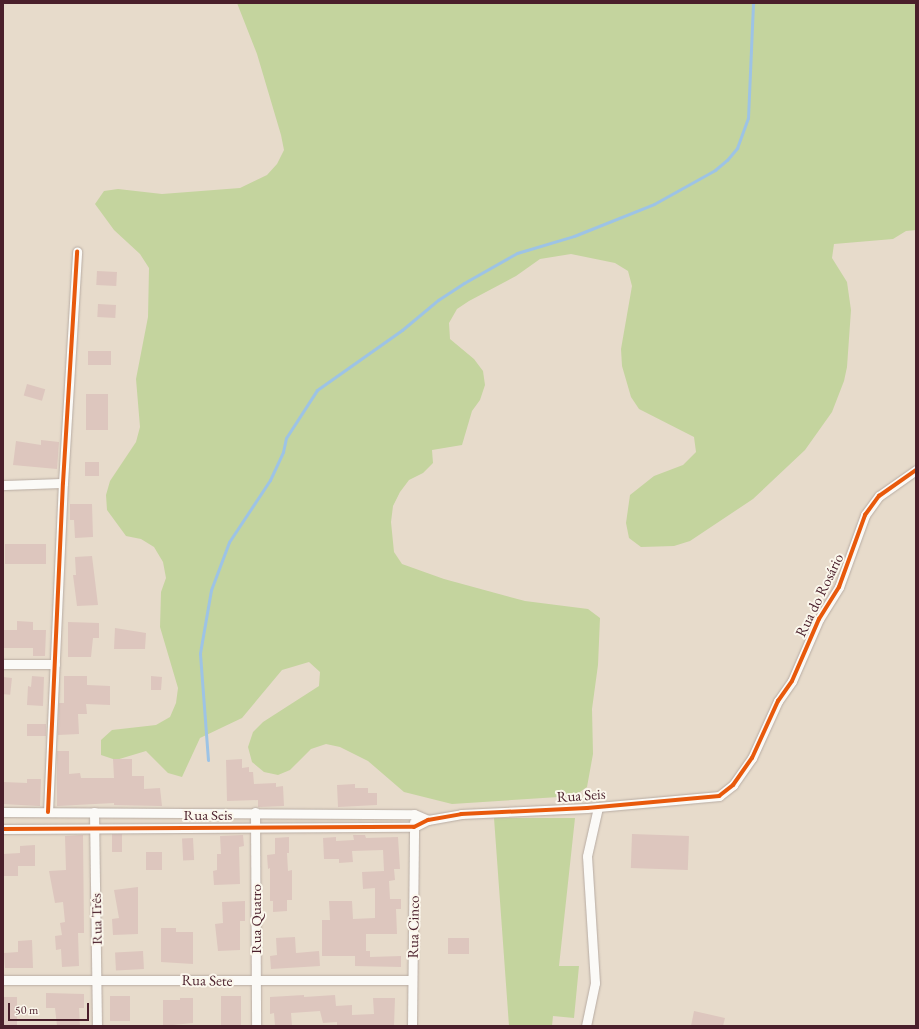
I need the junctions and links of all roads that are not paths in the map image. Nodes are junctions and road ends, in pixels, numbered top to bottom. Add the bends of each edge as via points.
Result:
1 (77, 251) dead end
2 (916, 470) edge
3 (63, 483) junction
4 (3, 485) edge
5 (3, 664) edge
6 (55, 664) junction
7 (733, 785) joint
8 (598, 807) junction
9 (3, 812) edge
10 (48, 812) junction
11 (94, 812) junction
12 (255, 812) junction
13 (414, 814) junction
14 (428, 820) junction
15 (255, 826) junction
16 (414, 827) junction
17 (95, 828) junction
18 (3, 829) edge
19 (97, 978) junction
20 (3, 980) edge
21 (412, 980) junction
22 (256, 981) junction
23 (97, 1026) edge
24 (256, 1026) edge
25 (412, 1026) edge
26 (586, 1026) edge

1 - 3 street
2 - 7 street, Rua do Rosário via 879,496 865,515 839,587 819,619 792,680 778,701 752,758
3 - 4 street
3 - 6 street
5 - 6 street
6 - 10 street
7 - 8 street, Rua Seis via 719,796 707,799 657,800
8 - 14 street, Rua Seis via 512,810
8 - 26 street via 587,856 596,983
9 - 10 street
10 - 11 street
11 - 12 street
11 - 17 street, Rua Três
12 - 13 street
12 - 15 street, Rua Quatro
13 - 14 street
13 - 16 street, Rua Cinco
14 - 16 street
15 - 16 street, Rua Seis
15 - 17 street, Rua Seis
15 - 22 street, Rua Quatro
16 - 21 street, Rua Cinco
17 - 18 street, Rua Seis
17 - 19 street, Rua Três
19 - 20 street, Rua Sete
19 - 22 street, Rua Sete
19 - 23 street, Rua Três
21 - 22 street, Rua Sete
21 - 25 street, Rua Cinco
22 - 24 street, Rua Quatro

